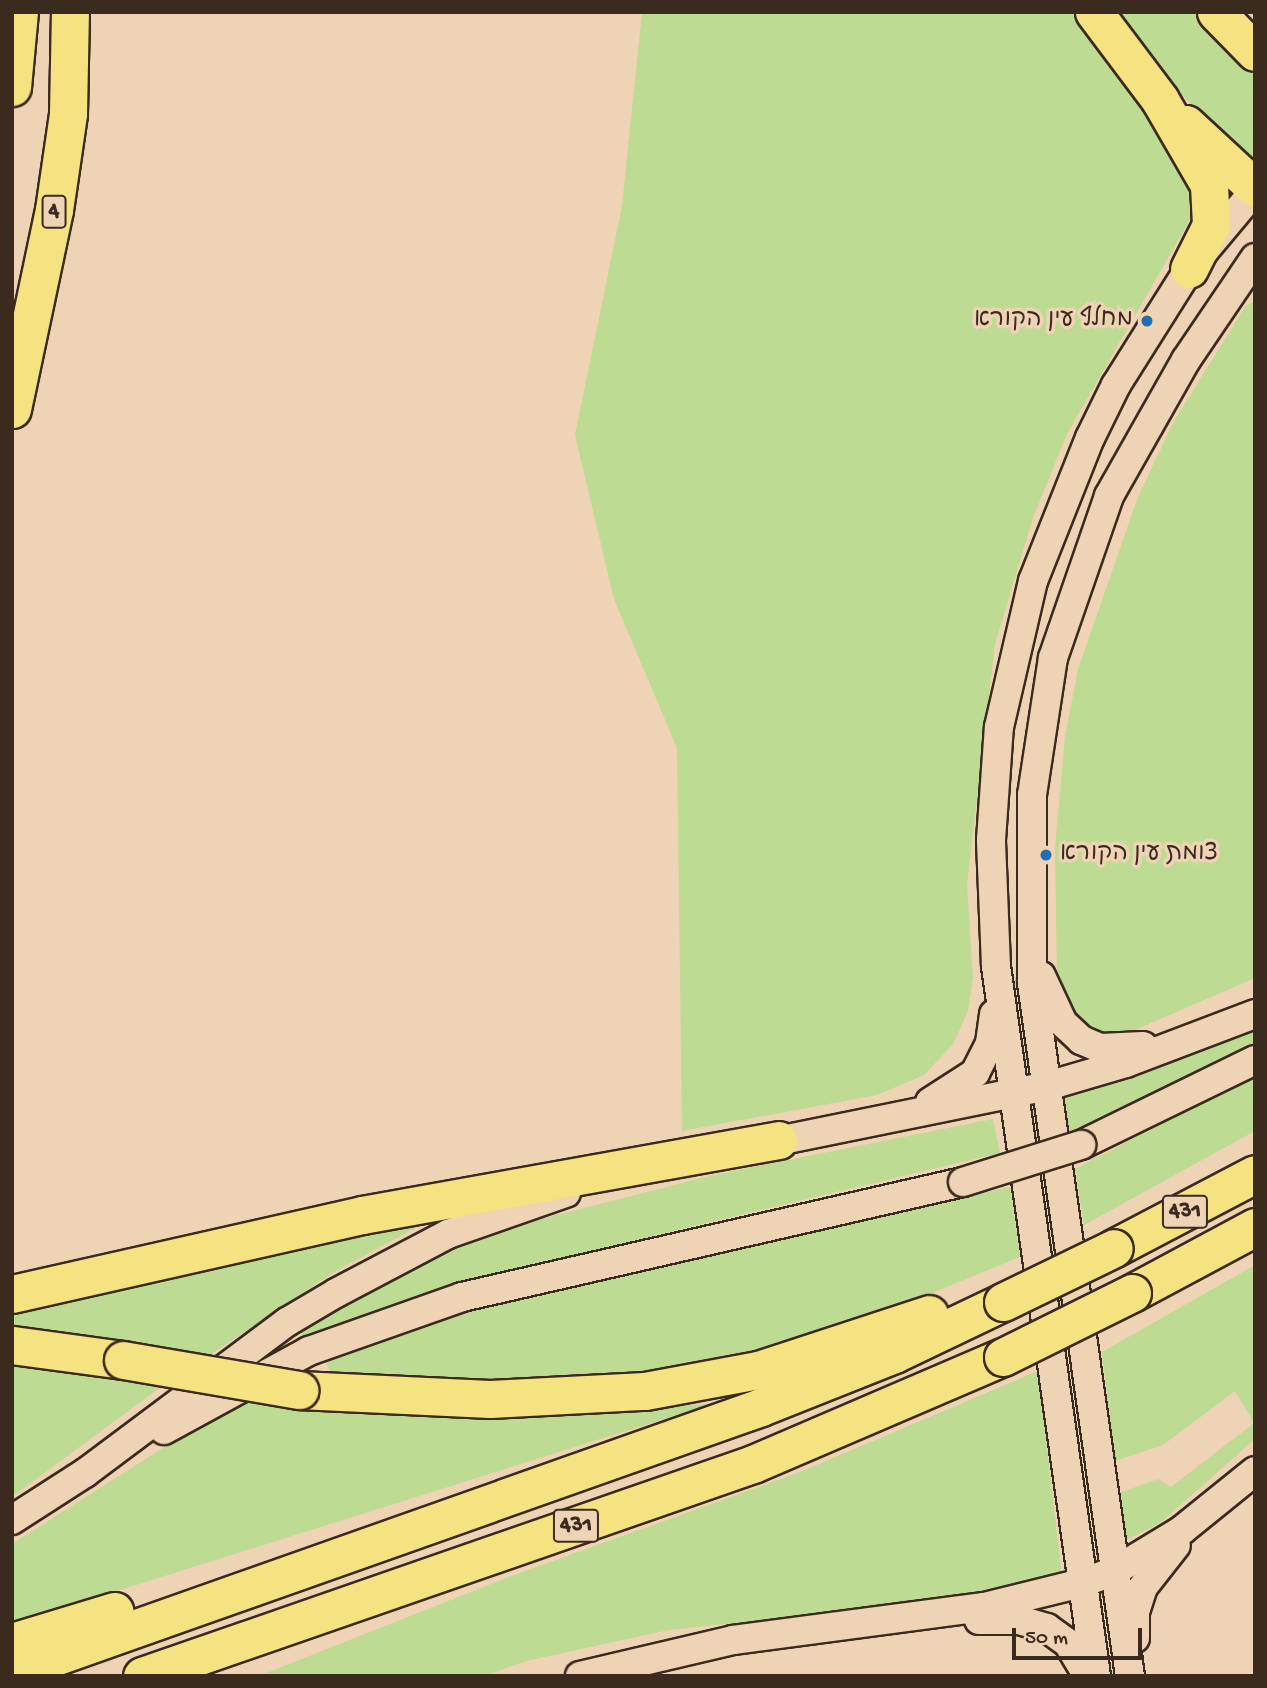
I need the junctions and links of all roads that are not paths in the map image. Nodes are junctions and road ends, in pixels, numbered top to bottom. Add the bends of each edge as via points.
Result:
1 (19, 12) edge
2 (69, 12) edge
3 (1094, 12) edge
4 (1216, 12) edge
5 (1255, 52) edge
6 (12, 87) edge
7 (1160, 100) junction
8 (1255, 189) edge
9 (1255, 258) edge
10 (1189, 269) junction
11 (1255, 280) edge
12 (1223, 303) junction
13 (12, 409) edge
14 (1031, 937) junction
15 (996, 966) junction
16 (1255, 1014) edge
17 (1218, 1030) junction
18 (1255, 1060) edge
19 (1044, 1087) junction
20 (1012, 1094) junction
21 (901, 1115) junction
22 (778, 1140) junction
23 (1255, 1174) edge
24 (1251, 1229) edge
25 (12, 1294) edge
26 (1001, 1296) junction
27 (12, 1345) edge
28 (1255, 1471) edge
29 (85, 1473) junction
30 (687, 1488) junction
31 (1213, 1508) junction
32 (12, 1520) edge
33 (405, 1530) junction
34 (1113, 1572) junction
35 (1082, 1583) junction
36 (882, 1619) junction
37 (12, 1642) edge
38 (12, 1672) edge
39 (142, 1676) edge
40 (221, 1676) edge
41 (580, 1676) edge
42 (1088, 1676) edge
43 (1096, 1676) edge
44 (1132, 1676) edge

1 - 6 highway
2 - 13 highway, 4 via 68,114 54,210
3 - 7 highway
4 - 5 highway
7 - 8 highway
7 - 10 highway via 1209,185 1213,204 1211,225
8 - 10 main road
9 - 12 main road
10 - 15 main road via 1116,385 1090,438 1033,581 1018,634 993,782
11 - 12 main road
12 - 14 main road via 1129,457 1071,597 1053,658 1037,752
14 - 17 main road via 1046,994 1063,1023 1088,1045 1133,1048
14 - 19 main road
15 - 20 main road
15 - 21 main road via 993,1023 985,1059 960,1087
16 - 17 main road
17 - 19 main road
18 - 29 main road, bridge via 1081,1145 963,1182 462,1297 378,1324 309,1351
19 - 20 main road
19 - 34 main road
20 - 21 main road
20 - 35 main road
21 - 22 main road
22 - 25 highway via 362,1215
22 - 29 main road via 517,1207 383,1265 287,1322
23 - 26 highway, 431, bridge via 1104,1253
24 - 30 highway, 431, bridge via 1003,1357
26 - 27 highway, bridge via 718,1380 645,1391 489,1399 299,1390
26 - 33 highway, 431 via 894,1354 761,1407
28 - 31 main road
29 - 32 main road
30 - 39 highway, 431
30 - 40 highway
31 - 34 main road
31 - 44 main road via 1163,1558 1143,1587 1135,1612
33 - 37 highway
33 - 38 highway, 431
34 - 35 main road
34 - 44 main road
35 - 36 main road via 984,1607
35 - 43 main road
36 - 41 main road via 709,1645
36 - 42 main road via 1033,1623 1068,1643

